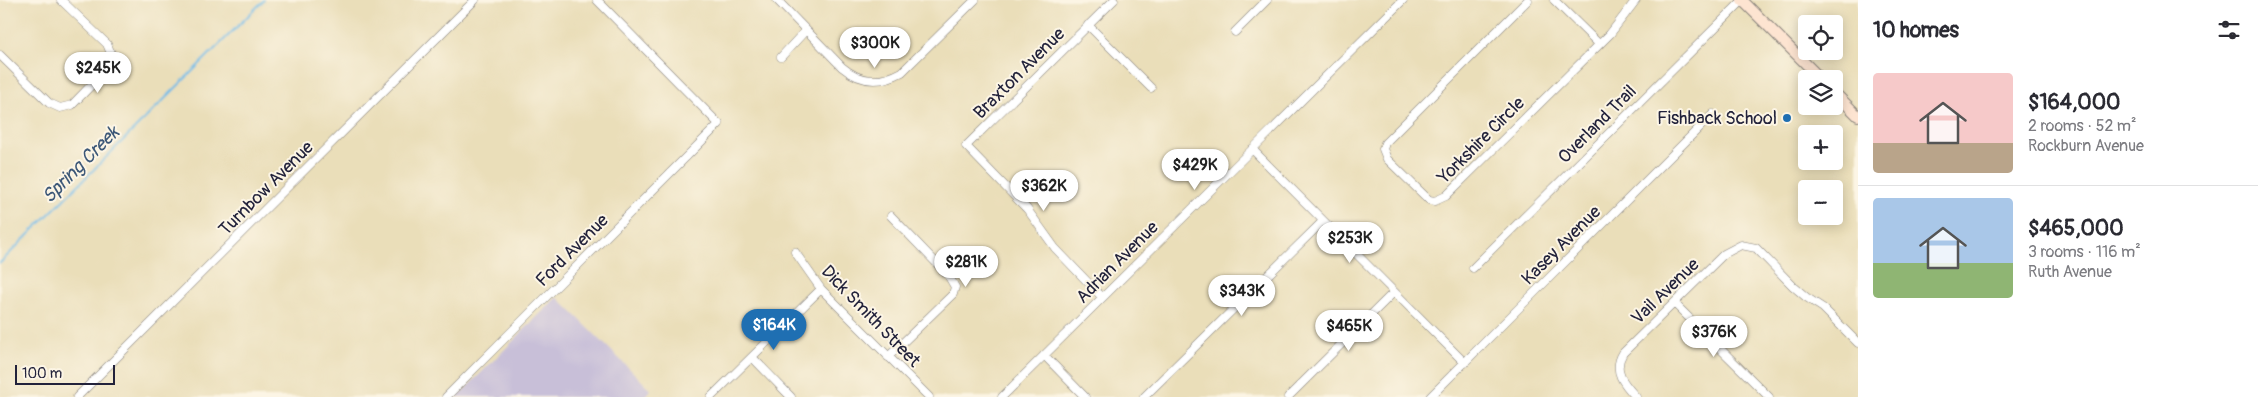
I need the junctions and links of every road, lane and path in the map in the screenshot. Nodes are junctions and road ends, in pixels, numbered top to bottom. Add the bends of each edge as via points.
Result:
1 (62, 0) edge
2 (475, 0) edge
3 (597, 0) edge
4 (777, 0) edge
5 (975, 0) edge
6 (1114, 0) edge
7 (1267, 0) edge
8 (1403, 0) edge
9 (1528, 0) edge
10 (1554, 0) edge
11 (1636, 0) edge
12 (1743, 0) edge
13 (1088, 25) junction
14 (806, 30) junction
15 (1235, 32) dead end
16 (1599, 44) junction
17 (0, 55) edge
18 (780, 57) dead end
19 (1812, 70) edge
20 (1151, 88) dead end
21 (1843, 101) edge
22 (1714, 114) dead end
23 (1858, 116) edge
24 (1252, 150) junction
25 (891, 216) dead end
26 (1323, 221) junction
27 (795, 252) dead end
28 (1473, 268) dead end
29 (821, 288) junction
30 (1394, 292) junction
31 (1102, 298) junction
32 (1674, 303) junction
33 (1858, 342) edge
34 (1044, 355) junction
35 (752, 357) junction
36 (888, 357) junction
37 (1465, 363) junction
38 (77, 397) edge
39 (446, 397) edge
40 (712, 397) edge
41 (791, 397) edge
42 (929, 397) edge
43 (1002, 397) edge
44 (1085, 397) edge
45 (1144, 397) edge
46 (1288, 397) edge
47 (1430, 397) edge
48 (1636, 397) edge
49 (1769, 397) edge

1 - 17 street via 107,44 112,56 107,69 72,104 60,108 49,103
2 - 38 street, Turnbow Avenue
3 - 39 street, Ford Avenue via 719,124
4 - 14 street
5 - 14 street via 902,72 882,80 872,81 850,74
6 - 13 street, Braxton Avenue
7 - 15 street
8 - 24 street, Adrian Avenue
9 - 16 street, Yorkshire Circle via 1385,143 1383,149 1387,159 1424,197 1435,200 1446,196
10 - 16 street
11 - 16 street, Yorkshire Circle
12 - 19 main road
12 - 28 street, Overland Trail
13 - 20 street
13 - 31 street, Braxton Avenue via 966,146 1027,209 1065,259
14 - 18 street
21 - 23 main road
22 - 37 street, Kasey Avenue
24 - 26 street
24 - 31 street, Adrian Avenue
25 - 36 street via 948,275 955,287 952,294
26 - 30 street
26 - 45 street
27 - 29 street, Dick Smith Street
29 - 35 street
29 - 36 street, Dick Smith Street
30 - 37 street
30 - 46 street
31 - 34 street, Adrian Avenue
32 - 33 street, Vail Avenue via 1724,254 1741,245 1756,248 1793,286 1823,308
32 - 48 street, Vail Avenue via 1623,353 1618,365 1619,376
32 - 49 street
34 - 43 street, Adrian Avenue
34 - 44 street
35 - 40 street
35 - 41 street
36 - 42 street, Dick Smith Street
37 - 47 street, Kasey Avenue

